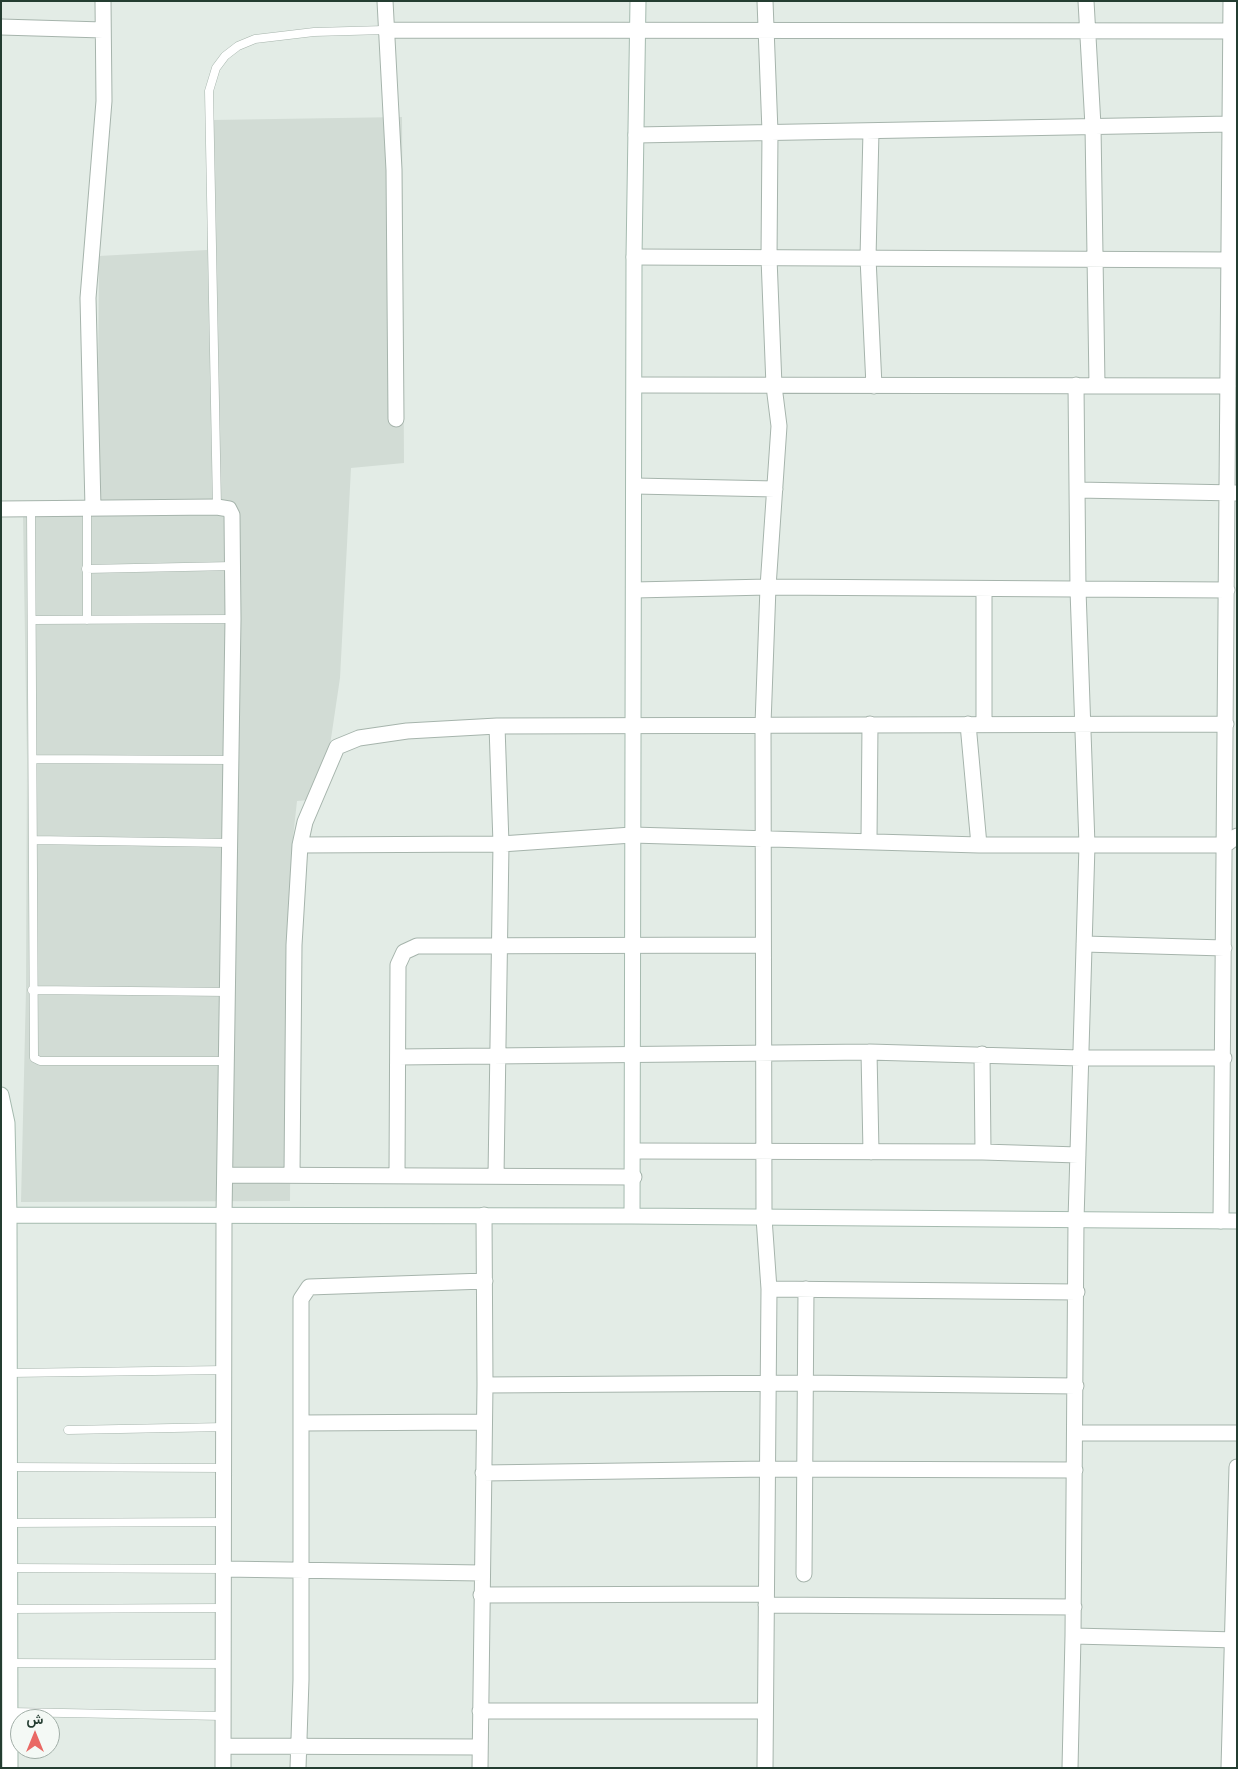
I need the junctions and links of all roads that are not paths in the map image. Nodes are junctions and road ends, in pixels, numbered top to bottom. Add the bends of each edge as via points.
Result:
1 (103, 1) edge
2 (385, 1) edge
3 (638, 1) edge
4 (765, 1) edge
5 (1086, 1) edge
6 (1231, 1) edge
7 (1, 27) edge
8 (103, 30) junction
9 (385, 30) junction
10 (637, 31) junction
11 (1086, 31) junction
12 (1234, 31) edge
13 (766, 32) junction
14 (1230, 124) junction
15 (1093, 126) junction
16 (871, 131) junction
17 (770, 132) junction
18 (636, 135) junction
19 (1233, 165) edge
20 (634, 257) junction
21 (769, 258) junction
22 (868, 258) junction
23 (1096, 259) junction
24 (1229, 260) junction
25 (1233, 323) edge
26 (635, 386) junction
27 (774, 386) junction
28 (874, 386) junction
29 (1076, 386) junction
30 (1097, 386) junction
31 (1228, 386) junction
32 (396, 419) dead end
33 (635, 486) junction
34 (775, 489) junction
35 (1076, 490) junction
36 (1232, 493) edge
37 (217, 506) junction
38 (90, 508) junction
39 (1, 509) edge
40 (31, 509) junction
41 (233, 566) junction
42 (86, 569) junction
43 (768, 587) junction
44 (634, 590) junction
45 (984, 590) junction
46 (1078, 590) junction
47 (1227, 590) junction
48 (233, 619) junction
49 (32, 620) junction
50 (86, 620) junction
51 (1232, 670) edge
52 (634, 724) junction
53 (763, 724) junction
54 (870, 724) junction
55 (968, 724) junction
56 (984, 724) junction
57 (1084, 724) junction
58 (1226, 724) junction
59 (497, 726) junction
60 (33, 758) junction
61 (231, 760) junction
62 (632, 835) junction
63 (33, 840) junction
64 (762, 840) junction
65 (869, 840) junction
66 (1231, 841) edge
67 (230, 843) junction
68 (501, 844) junction
69 (300, 845) junction
70 (979, 845) junction
71 (1087, 845) junction
72 (1084, 944) junction
73 (500, 945) junction
74 (634, 945) junction
75 (762, 945) junction
76 (1224, 948) junction
77 (32, 990) junction
78 (228, 992) junction
79 (1230, 1009) edge
80 (869, 1052) junction
81 (765, 1053) junction
82 (982, 1054) junction
83 (634, 1055) junction
84 (498, 1056) junction
85 (398, 1057) junction
86 (1080, 1058) junction
87 (1224, 1058) junction
88 (228, 1061) junction
89 (1, 1095) edge
90 (634, 1151) junction
91 (765, 1152) junction
92 (871, 1152) junction
93 (983, 1152) junction
94 (1078, 1156) junction
95 (292, 1174) junction
96 (226, 1175) junction
97 (397, 1175) junction
98 (496, 1176) junction
99 (634, 1177) junction
100 (9, 1214) junction
101 (224, 1215) junction
102 (484, 1215) junction
103 (632, 1216) junction
104 (764, 1218) junction
105 (1076, 1220) junction
106 (1229, 1221) edge
107 (484, 1281) junction
108 (768, 1288) junction
109 (806, 1288) junction
110 (1076, 1292) junction
111 (225, 1370) junction
112 (6, 1373) edge
113 (804, 1383) junction
114 (767, 1384) junction
115 (484, 1385) junction
116 (1076, 1386) junction
117 (483, 1422) junction
118 (302, 1423) junction
119 (225, 1427) junction
120 (68, 1430) dead end
121 (1075, 1433) junction
122 (1237, 1434) edge
123 (10, 1467) junction
124 (1237, 1467) edge
125 (225, 1468) junction
126 (768, 1469) junction
127 (804, 1470) junction
128 (1075, 1470) junction
129 (483, 1472) junction
130 (224, 1522) junction
131 (10, 1523) junction
132 (10, 1568) junction
133 (224, 1569) junction
134 (300, 1570) junction
135 (481, 1573) junction
136 (804, 1574) dead end
137 (482, 1595) junction
138 (766, 1599) junction
139 (1074, 1607) junction
140 (224, 1608) junction
141 (10, 1609) junction
142 (1074, 1636) junction
143 (1235, 1640) edge
144 (10, 1663) junction
145 (224, 1664) junction
146 (10, 1709) edge
147 (480, 1711) junction
148 (765, 1711) junction
149 (10, 1712) edge
150 (60, 1713) edge
151 (223, 1716) junction
152 (223, 1746) junction
153 (298, 1746) junction
154 (480, 1747) junction
155 (7, 1760) edge
156 (223, 1768) edge
157 (298, 1768) edge
158 (480, 1768) edge
159 (765, 1768) edge
160 (1070, 1768) edge
161 (1229, 1768) edge

1 - 8 street
2 - 9 street
3 - 10 street
4 - 13 street
5 - 11 street
6 - 12 street
7 - 8 street
8 - 38 street via 104,101 88,298
9 - 10 street
9 - 32 street via 394,170
9 - 37 lane via 314,32 255,39 238,46 216,68 209,91
10 - 13 street
10 - 18 street
11 - 12 street
11 - 13 street
11 - 15 street
12 - 14 street
13 - 17 street
14 - 15 street
14 - 19 street
15 - 16 street
15 - 23 street
16 - 17 street
16 - 22 street
17 - 18 street
17 - 21 street
18 - 20 street
19 - 24 street
20 - 21 street
20 - 26 street
21 - 22 street
21 - 27 street
22 - 23 street
22 - 28 street
23 - 24 street
23 - 30 street
24 - 25 street
25 - 31 street
26 - 27 street
26 - 33 street
27 - 28 street
27 - 34 street via 779,426
28 - 29 street
29 - 30 street
29 - 35 street
30 - 31 street
31 - 36 street
33 - 34 street
33 - 44 street
34 - 43 street
35 - 36 street
35 - 46 street
36 - 47 street
37 - 38 street
37 - 41 street via 229,509 232,515
38 - 40 street
38 - 42 lane
39 - 40 street
40 - 49 lane
41 - 42 lane
41 - 48 street
42 - 50 lane
43 - 44 street
43 - 45 street
43 - 53 street
44 - 52 street
45 - 46 street
45 - 56 street
46 - 47 street
46 - 57 street
47 - 51 street
48 - 50 lane
48 - 61 street
49 - 50 lane
49 - 60 lane
51 - 58 street
52 - 53 street
52 - 59 street
52 - 62 street
53 - 54 street
53 - 64 street
54 - 55 street
54 - 65 street
55 - 56 street
55 - 70 street
56 - 57 street
57 - 58 street
57 - 71 street
58 - 66 street
59 - 68 street
59 - 69 street via 359,738 337,747 305,822
60 - 61 lane
60 - 63 lane
61 - 67 street
62 - 64 street
62 - 68 street
62 - 74 street
63 - 67 lane
63 - 77 lane
64 - 65 street
64 - 75 street
65 - 70 street
66 - 71 street
66 - 76 street
67 - 78 street
68 - 69 street
68 - 73 street
69 - 95 street via 294,945
70 - 71 street
71 - 72 street
72 - 76 street
72 - 86 street
73 - 74 street
73 - 84 street
73 - 85 street via 417,946 404,952 398,965
74 - 75 street
74 - 83 street
75 - 81 street
76 - 79 street
77 - 78 lane
77 - 88 lane via 32,1051 34,1058 40,1061
78 - 88 street
79 - 87 street
80 - 81 street
80 - 82 street
80 - 92 street
81 - 83 street
81 - 91 street
82 - 86 street
82 - 93 street
83 - 84 street
83 - 90 street
84 - 85 street
84 - 98 street
85 - 97 street
86 - 87 street
86 - 94 street
87 - 106 street
88 - 96 street
89 - 100 street via 7,1123
90 - 91 street
90 - 99 street
91 - 92 street
91 - 104 street
92 - 93 street
93 - 94 street
94 - 105 street
95 - 96 street
95 - 97 street
96 - 101 street
97 - 98 street
98 - 99 street
99 - 103 street
100 - 101 street
100 - 112 street
101 - 102 street
101 - 111 street
102 - 103 street
102 - 107 street
103 - 104 street
104 - 105 street
104 - 108 street
105 - 106 street
105 - 110 street
107 - 115 street
107 - 118 street via 309,1288 302,1299
108 - 109 street
108 - 114 street
109 - 110 street
109 - 113 street
110 - 116 street
111 - 112 lane
111 - 119 street
112 - 123 street
113 - 114 street
113 - 116 street
113 - 127 street
114 - 115 street
114 - 126 street
115 - 117 street
116 - 121 street
117 - 118 street
117 - 129 street
118 - 134 street
119 - 120 lane
119 - 125 street
121 - 122 street
121 - 128 street
123 - 125 lane
123 - 131 street
124 - 143 street
125 - 130 street
126 - 127 street
126 - 129 street
126 - 138 street
127 - 128 street
127 - 136 street
128 - 139 street
129 - 135 street
130 - 131 lane
130 - 133 street
131 - 132 street
132 - 133 lane
132 - 141 street
133 - 134 street
133 - 140 street
134 - 135 street
134 - 153 street
135 - 137 street
137 - 138 street
137 - 147 street
138 - 139 street
138 - 148 street
139 - 142 street
140 - 141 lane
140 - 145 street
141 - 144 street
142 - 143 street
142 - 160 street
143 - 161 street
144 - 145 lane
144 - 146 street
145 - 151 street
147 - 148 street
147 - 154 street
148 - 159 street
149 - 155 street
150 - 151 lane
151 - 152 street
152 - 153 street
152 - 156 street
153 - 154 street
153 - 157 street
154 - 158 street

